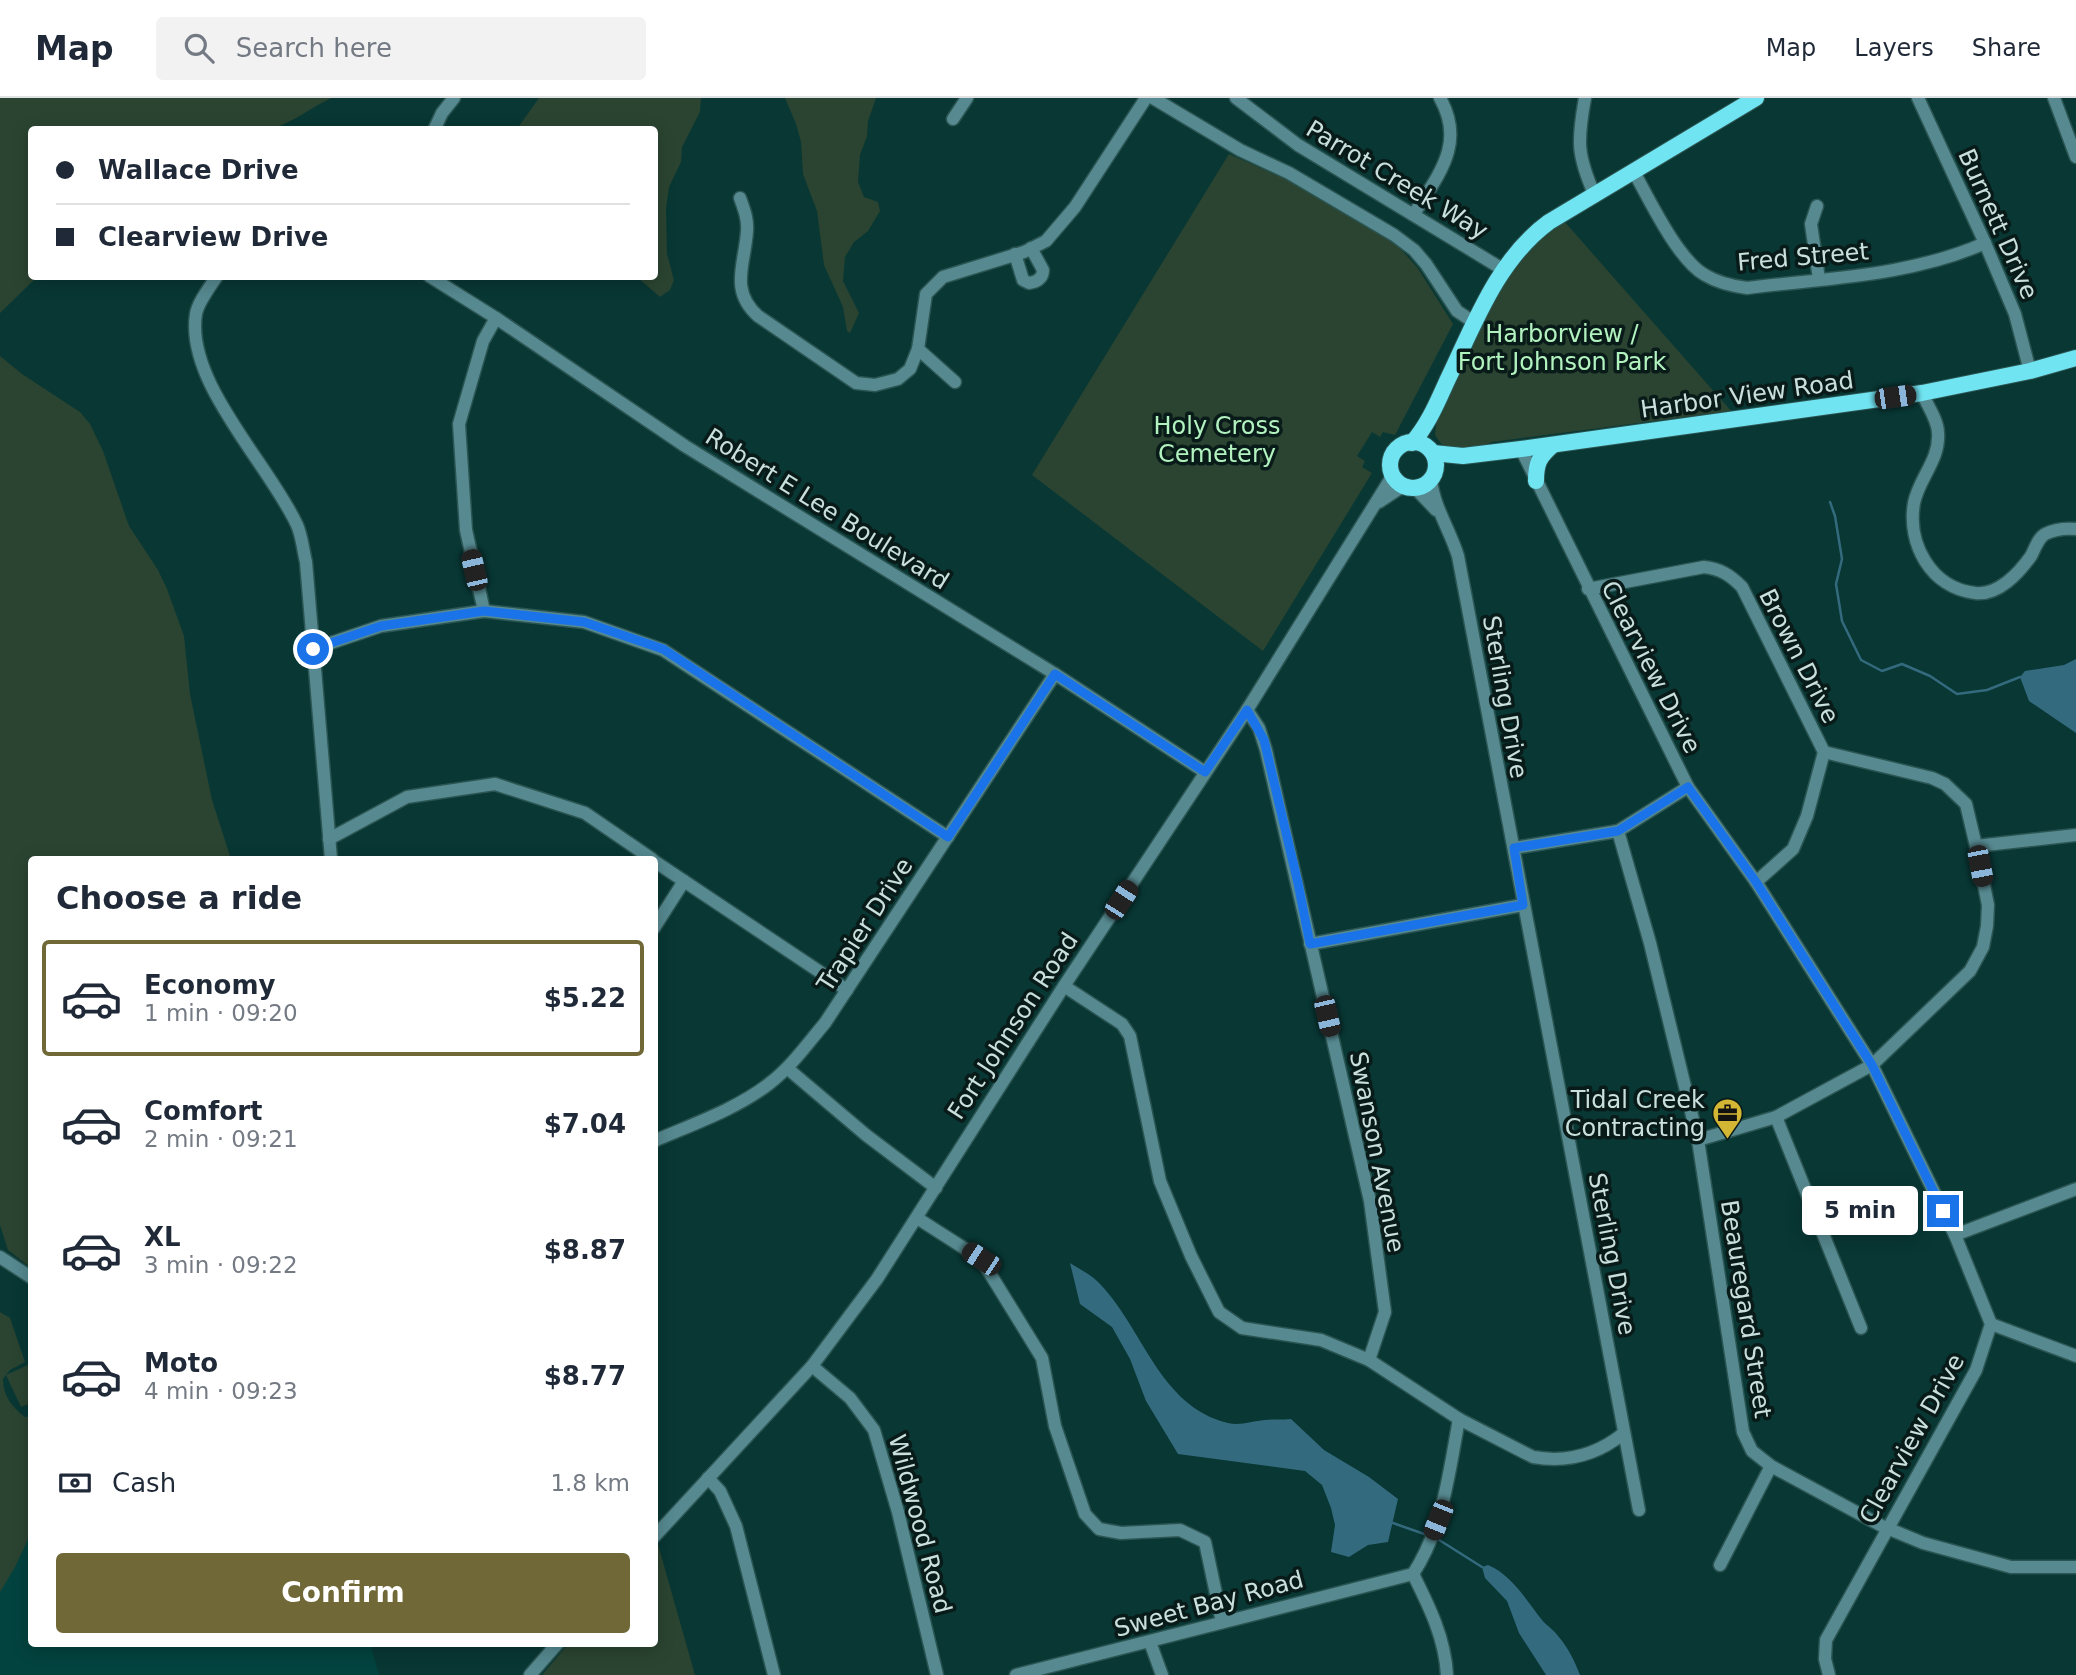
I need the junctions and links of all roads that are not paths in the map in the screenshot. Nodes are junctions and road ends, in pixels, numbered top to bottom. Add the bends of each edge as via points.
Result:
1 (454, 98) edge
2 (967, 98) edge
3 (1146, 98) edge
4 (1153, 98) edge
5 (1236, 98) edge
6 (1440, 98) edge
7 (1585, 98) edge
8 (1756, 98) edge
9 (1918, 98) edge
10 (2054, 98) edge
11 (953, 119) dead end
12 (436, 126) edge
13 (2076, 157) edge
14 (1634, 172) junction
15 (1595, 196) junction
16 (740, 198) dead end
17 (1817, 206) dead end
18 (1414, 214) junction
19 (1985, 243) junction
20 (1031, 248) junction
21 (1015, 254) junction
22 (1504, 270) junction
23 (1819, 279) junction
24 (214, 280) edge
25 (435, 280) edge
26 (496, 318) junction
27 (1475, 323) junction
28 (918, 349) junction
29 (2076, 358) edge
30 (2030, 371) junction
31 (955, 382) dead end
32 (1922, 393) junction
33 (1432, 414) junction
34 (1412, 443) junction
35 (1553, 444) junction
36 (1521, 449) junction
37 (1431, 451) junction
38 (1463, 456) junction
39 (1433, 476) junction
40 (1536, 481) junction
41 (1404, 483) junction
42 (1439, 513) junction
43 (2076, 529) edge
44 (1588, 589) junction
45 (484, 611) junction
46 (313, 649) junction
47 (1055, 674) junction
48 (1247, 710) junction
49 (1824, 752) junction
50 (1205, 772) junction
51 (1688, 787) junction
52 (1618, 831) junction
53 (2076, 835) edge
54 (948, 837) junction
55 (329, 839) junction
56 (1976, 846) junction
57 (1514, 848) junction
58 (331, 856) edge
59 (647, 856) edge
60 (658, 863) edge
61 (684, 881) junction
62 (1756, 882) junction
63 (1523, 905) junction
64 (658, 922) edge
65 (1310, 944) junction
66 (1065, 986) junction
67 (847, 990) junction
68 (1872, 1065) junction
69 (787, 1068) junction
70 (1776, 1116) junction
71 (658, 1139) edge
72 (1698, 1140) junction
73 (936, 1188) junction
74 (2076, 1189) edge
75 (917, 1218) junction
76 (1955, 1235) junction
77 (0, 1257) edge
78 (28, 1275) edge
79 (1991, 1324) junction
80 (1861, 1328) dead end
81 (2076, 1356) edge
82 (1369, 1360) junction
83 (812, 1366) junction
84 (1458, 1419) junction
85 (1624, 1433) junction
86 (1772, 1466) junction
87 (708, 1478) junction
88 (1639, 1510) dead end
89 (1887, 1528) junction
90 (658, 1533) edge
91 (1720, 1565) dead end
92 (2076, 1567) edge
93 (1413, 1574) junction
94 (1222, 1622) junction
95 (1150, 1642) junction
96 (554, 1647) edge
97 (530, 1675) edge
98 (774, 1675) edge
99 (937, 1675) edge
100 (1016, 1675) edge
101 (1162, 1675) edge
102 (1447, 1675) edge
103 (1829, 1675) edge

1 - 12 street
2 - 11 street
3 - 20 street via 1075,207 1046,241
4 - 27 street via 1394,235 1426,264 1457,311
5 - 18 street, Parrot Creek Way via 1298,145
6 - 18 street via 1451,119 1447,158
7 - 15 street via 1579,152
8 - 14 main road
9 - 19 street, Burnett Drive
10 - 13 street
14 - 15 main road
14 - 23 street, Fred Street via 1689,263 1704,275 1747,288
15 - 22 main road via 1537,231
16 - 28 street via 748,229 739,284 747,307 856,383 875,385 898,379 910,369
17 - 23 street via 1811,224
18 - 22 street, Parrot Creek Way
19 - 23 street, Fred Street via 1938,262
19 - 30 street, Burnett Drive via 2015,314
20 - 21 street
20 - 21 street via 1042,270 1037,281 1023,280
21 - 28 street via 943,277 926,294
22 - 27 main road
24 - 46 street via 196,313 197,353 213,391 298,527 306,562
25 - 26 street, Robert E Lee Boulevard
26 - 45 street via 483,341 458,424 466,530
26 - 47 street, Robert E Lee Boulevard via 685,446
27 - 33 main road
28 - 31 street
29 - 30 main road, Harbor View Road
30 - 32 main road, Harbor View Road
32 - 35 main road, Harbor View Road
32 - 43 street via 1939,431 1936,456 1914,501 1913,529 1920,557 1939,578 1979,594 1999,587 2017,574 2042,535
33 - 34 main road
33 - 37 main road
34 - 37 main road
34 - 41 main road via 1401,446 1390,465
35 - 36 main road, Harbor View Road
35 - 40 main road via 1536,464
36 - 38 main road, Harbor View Road
36 - 40 street, Clearview Drive
37 - 38 main road, Harbor View Road
37 - 39 main road via 1436,460
38 - 39 main road, Harbor View Road via 1446,463
39 - 41 main road
39 - 42 street, Sterling Drive
40 - 44 street, Clearview Drive
41 - 42 street, Sterling Drive
41 - 48 street, Fort Johnson Road via 1371,510
42 - 57 street, Sterling Drive via 1458,556
44 - 49 street, Brown Drive via 1704,567 1731,576 1742,587
44 - 51 street, Clearview Drive
45 - 46 street via 381,626
45 - 54 street via 584,622 663,649
46 - 55 street
47 - 50 street, Robert E Lee Boulevard
47 - 54 street, Trapier Drive
48 - 50 street, Fort Johnson Road
48 - 65 street, Swanson Avenue via 1264,740
49 - 56 street via 1914,772 1945,784 1966,804
49 - 62 street, Brown Drive via 1793,849
50 - 66 street, Fort Johnson Road
51 - 52 street
51 - 62 street, Clearview Drive
52 - 57 street
52 - 72 street, Beauregard Street
53 - 56 street
54 - 67 street, Trapier Drive
55 - 58 street
55 - 59 street via 407,797 495,783 584,813
56 - 68 street via 1988,905 1983,947 1970,971
57 - 63 street, Sterling Drive
60 - 61 street
61 - 64 street
61 - 67 street
62 - 68 street, Clearview Drive
63 - 65 street
63 - 85 street, Sterling Drive
65 - 82 street, Swanson Avenue via 1372,1213 1385,1312
66 - 73 street, Fort Johnson Road
66 - 82 street via 1122,1024 1130,1036 1160,1181 1219,1312 1242,1328 1321,1340
67 - 69 street, Trapier Drive
68 - 70 street
68 - 76 street, Clearview Drive
69 - 71 street, Trapier Drive via 738,1103
69 - 73 street
70 - 72 street
70 - 80 street
72 - 86 street, Beauregard Street via 1743,1432 1752,1451
73 - 75 street, Fort Johnson Road
74 - 76 street
75 - 83 street, Fort Johnson Road
75 - 94 street via 981,1259 1042,1358 1055,1426 1085,1514 1099,1529 1180,1530 1205,1542
76 - 79 street, Clearview Drive
77 - 78 street
79 - 81 street
79 - 89 street, Clearview Drive via 1976,1370
82 - 84 street
83 - 87 street, Fort Johnson Road
83 - 99 street, Wildwood Road via 850,1398 874,1430
84 - 85 street via 1546,1460 1591,1453
84 - 93 street via 1445,1501
85 - 88 street, Sterling Drive
86 - 89 street, Beauregard Street
86 - 91 street
87 - 90 street, Fort Johnson Road
87 - 98 street via 720,1491 736,1526
89 - 92 street, Beauregard Street via 1923,1543 2011,1567
89 - 103 street, Clearview Drive via 1826,1640
93 - 94 street, Sweet Bay Road
93 - 102 street via 1444,1646
94 - 95 street, Sweet Bay Road
95 - 100 street, Sweet Bay Road
95 - 101 street
96 - 97 street

